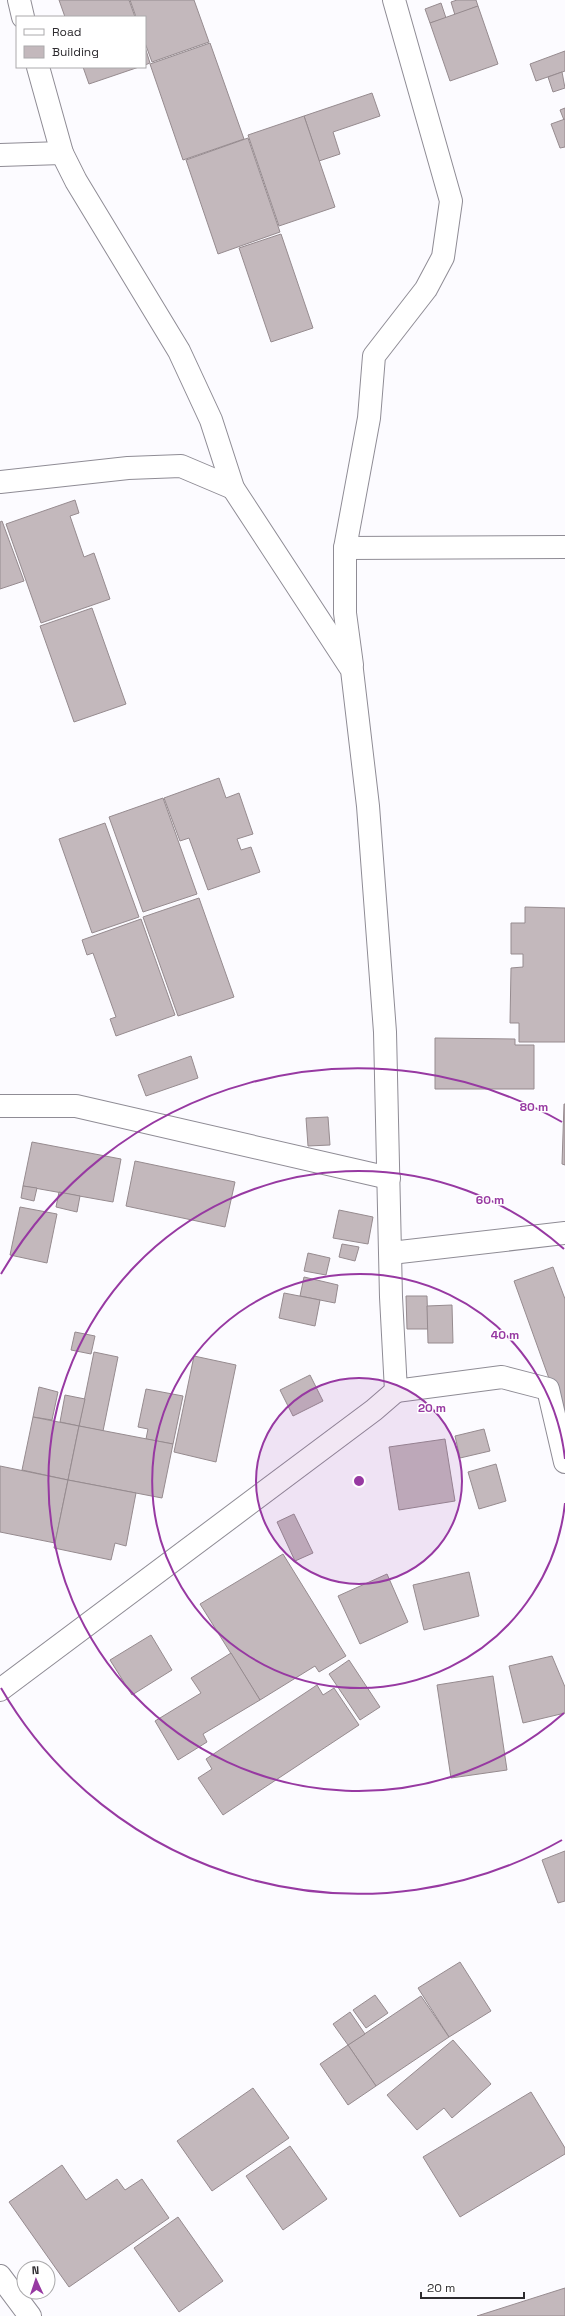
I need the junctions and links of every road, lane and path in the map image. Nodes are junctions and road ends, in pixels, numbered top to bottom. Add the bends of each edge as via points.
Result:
1 (19, 0) edge
2 (394, 0) edge
3 (23, 16) edge
4 (38, 68) edge
5 (62, 153) junction
6 (0, 155) edge
7 (0, 482) edge
8 (233, 488) junction
9 (565, 547) edge
10 (345, 548) junction
11 (352, 670) junction
12 (0, 1106) edge
13 (388, 1178) junction
14 (565, 1233) edge
15 (391, 1253) junction
16 (396, 1391) junction
17 (565, 1462) edge
18 (0, 1690) edge
19 (0, 2276) edge
20 (30, 2316) edge

1 - 3 street
2 - 10 street via 451,201 443,257 426,289 374,356 369,418
4 - 5 street
5 - 6 street
5 - 8 street via 76,181 179,351 211,420
7 - 8 street via 128,468 181,466
8 - 11 street
9 - 10 street
10 - 11 street via 345,613
11 - 13 street via 368,806 385,1032
12 - 13 street via 76,1106
13 - 15 street
14 - 15 street
15 - 16 street
16 - 17 street via 502,1377 548,1389
16 - 18 street
19 - 20 street

